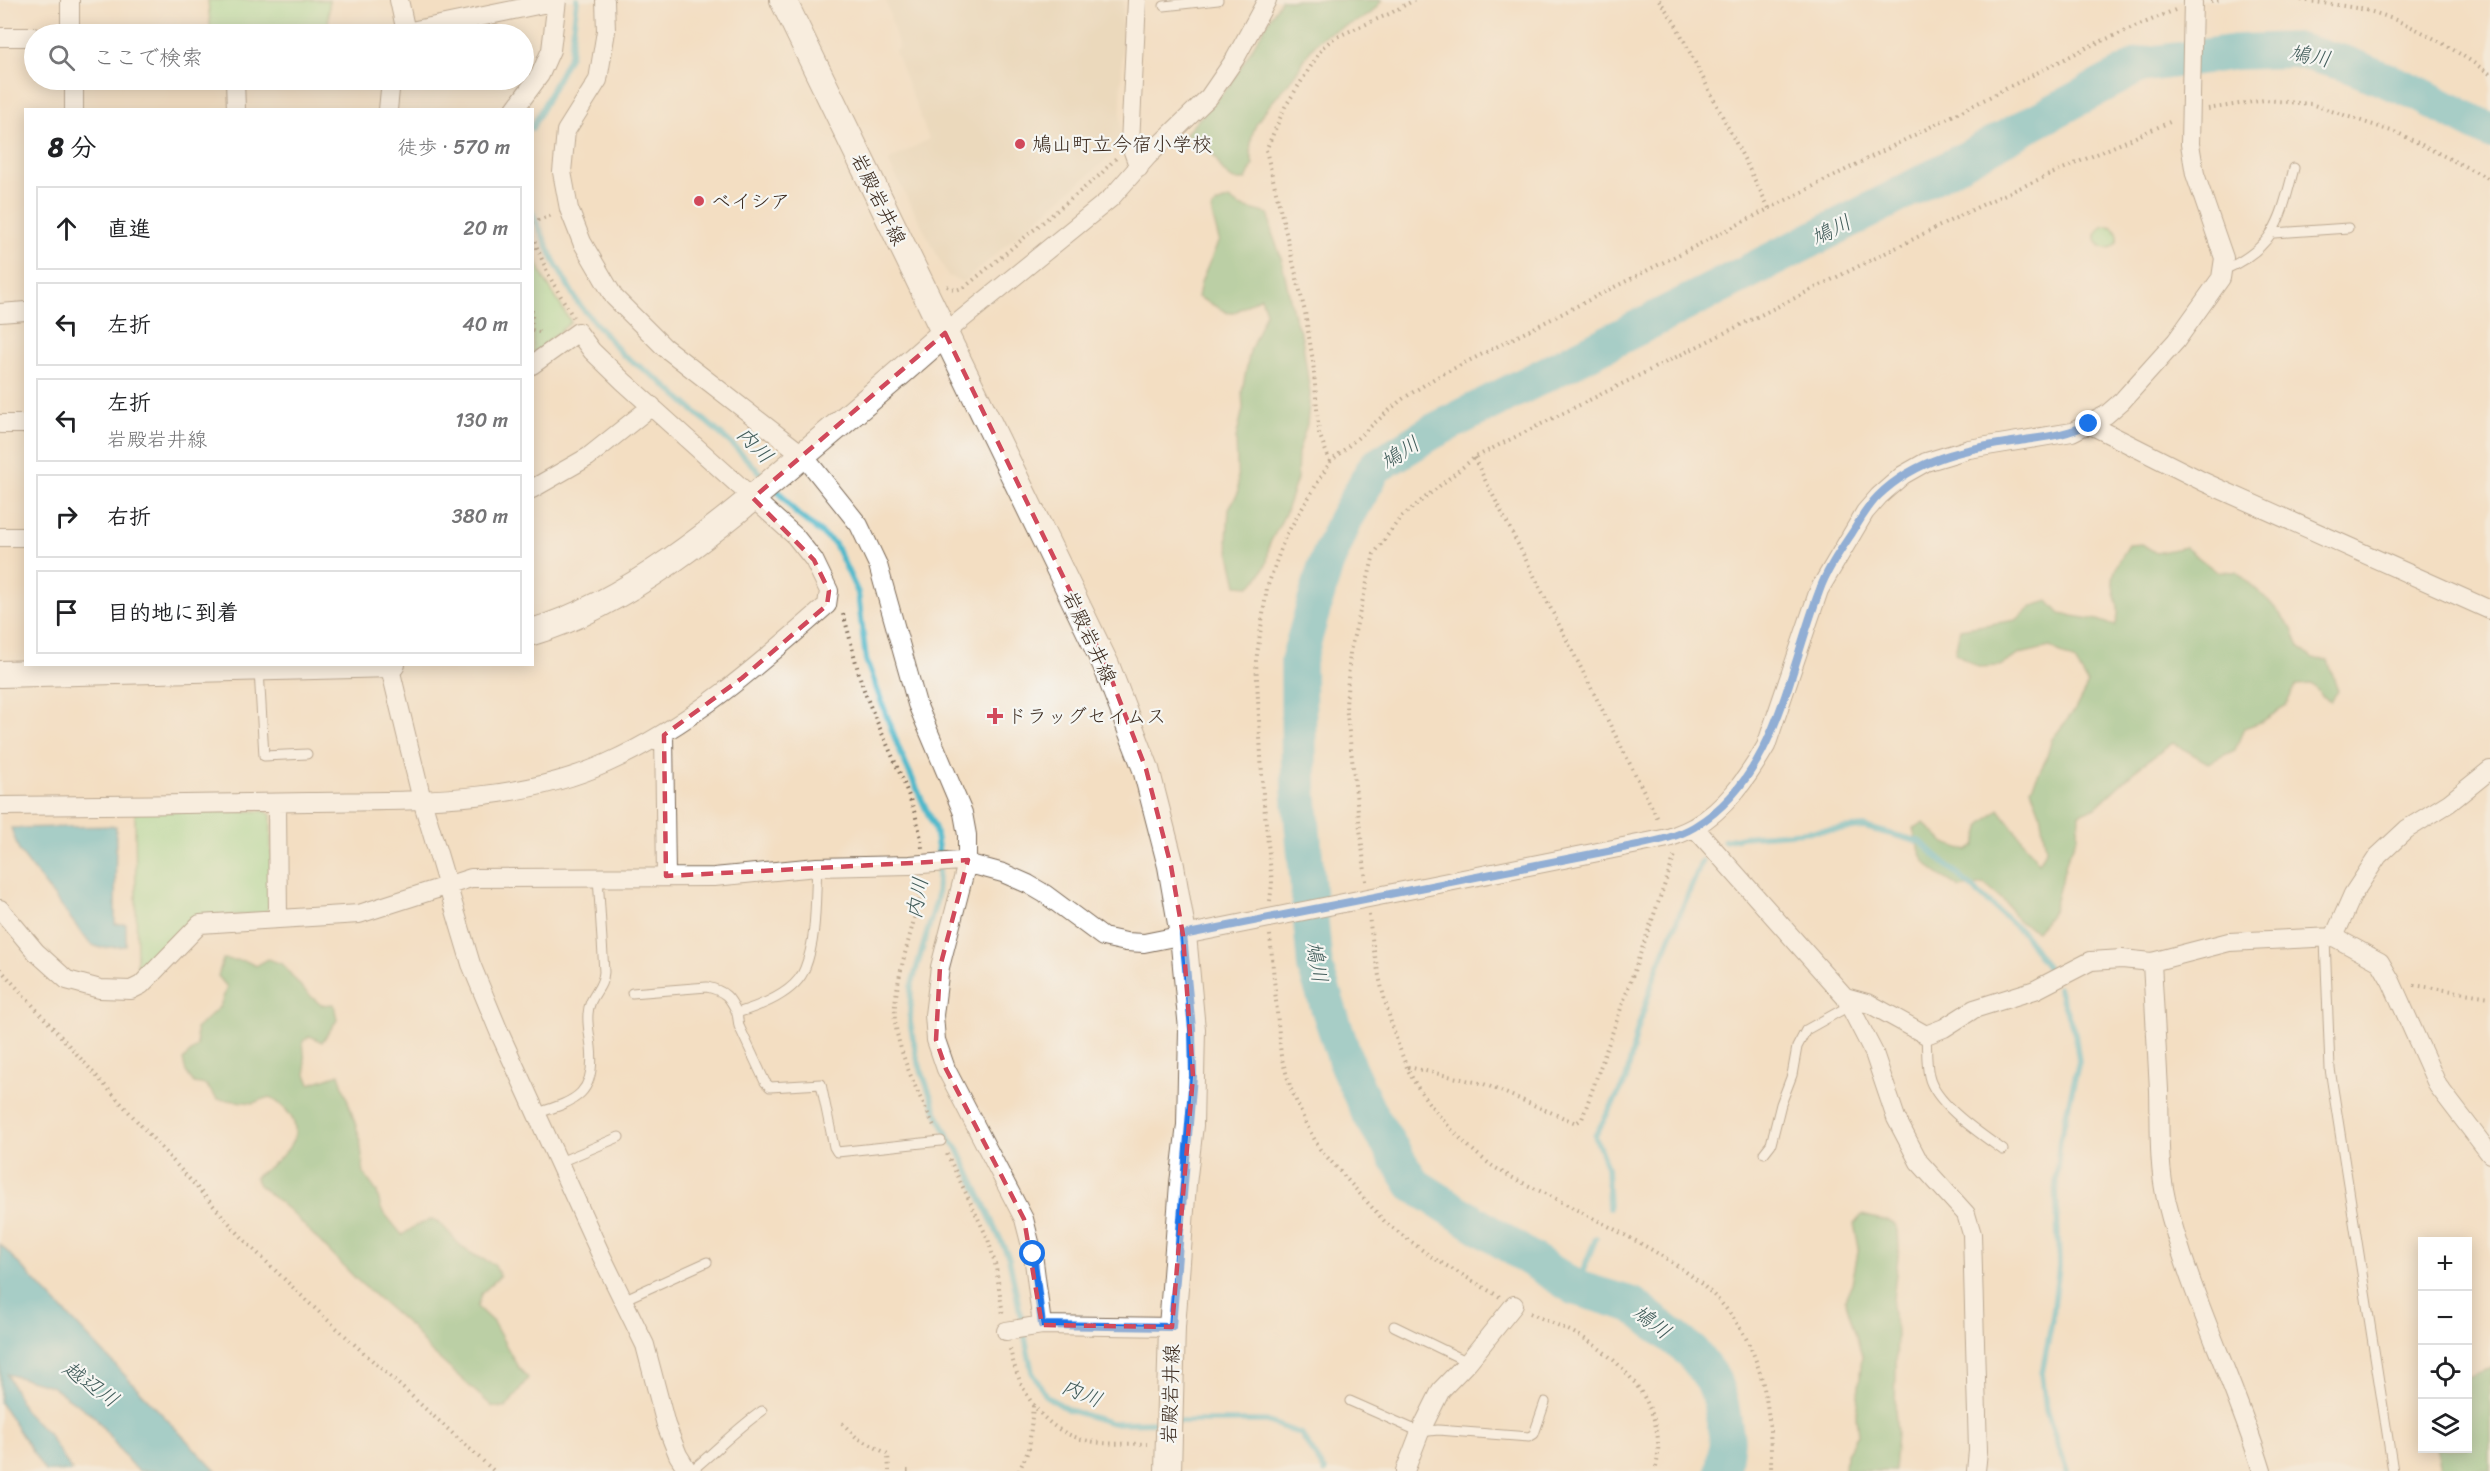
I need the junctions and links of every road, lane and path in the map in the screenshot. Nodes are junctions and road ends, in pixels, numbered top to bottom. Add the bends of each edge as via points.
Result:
1 (70, 0) edge
2 (399, 0) edge
3 (557, 0) edge
4 (605, 0) edge
5 (783, 0) edge
6 (1137, 0) edge
7 (1218, 0) edge
8 (1267, 0) edge
9 (1414, 0) edge
10 (1659, 0) edge
11 (2301, 0) edge
12 (2193, 1) edge
13 (1164, 6) dead end
14 (70, 24) edge
15 (401, 24) edge
16 (448, 24) edge
17 (0, 37) edge
18 (24, 37) edge
19 (2490, 74) edge
20 (534, 83) edge
21 (74, 90) edge
22 (235, 90) edge
23 (390, 90) edge
24 (529, 90) edge
25 (74, 108) edge
26 (236, 108) edge
27 (388, 108) edge
28 (515, 108) edge
29 (2192, 112) junction
30 (1130, 142) junction
31 (1139, 168) junction
32 (2294, 168) dead end
33 (2490, 179) edge
34 (1769, 208) junction
35 (2348, 228) dead end
36 (2274, 233) junction
37 (534, 241) edge
38 (2222, 271) junction
39 (942, 282) dead end
40 (24, 311) edge
41 (0, 313) edge
42 (578, 332) junction
43 (945, 333) junction
44 (534, 364) edge
45 (651, 406) junction
46 (0, 424) edge
47 (24, 424) edge
48 (2089, 424) junction
49 (803, 455) junction
50 (1474, 458) junction
51 (1330, 462) junction
52 (534, 488) edge
53 (753, 498) junction
54 (0, 537) edge
55 (24, 537) edge
56 (2490, 610) edge
57 (534, 631) edge
58 (346, 666) edge
59 (390, 666) edge
60 (259, 668) junction
61 (0, 674) edge
62 (664, 735) junction
63 (307, 754) dead end
64 (2490, 770) edge
65 (422, 800) junction
66 (277, 803) junction
67 (0, 806) edge
68 (1694, 827) junction
69 (1668, 838) junction
70 (963, 862) junction
71 (817, 867) junction
72 (666, 876) junction
73 (598, 877) junction
74 (448, 886) junction
75 (1368, 900) junction
76 (0, 909) edge
77 (1268, 917) junction
78 (278, 919) junction
79 (1183, 935) junction
80 (2330, 938) junction
81 (2152, 962) junction
82 (0, 969) edge
83 (2391, 981) junction
84 (632, 993) dead end
85 (2490, 997) edge
86 (1847, 1002) junction
87 (737, 1013) junction
88 (1926, 1035) junction
89 (1406, 1067) junction
90 (537, 1113) junction
91 (619, 1137) dead end
92 (941, 1141) dead end
93 (2003, 1150) dead end
94 (1764, 1153) dead end
95 (2490, 1154) edge
96 (560, 1162) junction
97 (707, 1262) dead end
98 (623, 1300) junction
99 (1514, 1305) junction
100 (1042, 1325) junction
101 (1394, 1326) dead end
102 (1172, 1327) junction
103 (1006, 1331) dead end
104 (1468, 1362) junction
105 (1350, 1401) dead end
106 (1545, 1402) dead end
107 (1033, 1406) dead end
108 (762, 1411) dead end
109 (842, 1423) dead end
110 (1420, 1432) junction
111 (888, 1468) edge
112 (494, 1471) edge
113 (689, 1471) edge
114 (880, 1471) edge
115 (1019, 1471) edge
116 (1168, 1471) edge
117 (1405, 1471) edge
118 (1655, 1471) edge
119 (1771, 1471) edge
120 (1976, 1471) edge
121 (2262, 1471) edge
122 (2393, 1471) edge

1 - 14 street
2 - 15 street
3 - 16 street
3 - 20 street via 551,50
4 - 49 street via 606,31 598,80 566,131 563,149 562,172 569,209 582,242 614,297 643,328
5 - 43 main road, 岩殿岩井線
6 - 30 street
7 - 13 lane
8 - 31 street via 1209,97
9 - 51 path via 1323,47 1285,107 1266,150 1305,312 1319,433
10 - 34 path via 1675,23
11 - 19 path via 2362,9 2409,26
12 - 29 street
12 - 34 path via 2090,46
17 - 18 street
21 - 25 street
22 - 26 street
23 - 27 street
24 - 28 street
29 - 33 path via 2265,100 2312,104 2400,134
29 - 38 street via 2190,144 2195,174 2224,258
29 - 50 path via 1992,200
30 - 31 street
30 - 39 path via 1101,174 965,287 956,290
31 - 43 street via 1111,198
32 - 36 lane
34 - 51 path via 1435,378 1401,400
35 - 36 lane
36 - 38 lane via 2245,261
37 - 42 path
38 - 48 street via 2221,278 2176,341 2122,401
40 - 41 street
42 - 44 street
42 - 45 street via 592,351
43 - 49 main road
43 - 79 main road, 岩殿岩井線 via 1106,664 1146,769 1171,866
45 - 52 street via 588,457
45 - 53 street
46 - 47 street
48 - 56 street via 2204,482
48 - 68 street via 2072,432 1946,455 1903,476 1879,496 1859,520 1819,590 1766,746 1739,788
49 - 53 main road
49 - 70 street via 860,525 878,565 917,704 963,813 967,835
50 - 69 path
50 - 75 path via 1400,518 1374,554 1350,652 1346,706
51 - 77 path via 1285,537 1267,588 1256,661 1272,883
53 - 57 main road via 664,566 600,603
53 - 62 street via 795,536 814,560 829,591 827,605 741,678
54 - 55 street
58 - 60 main road
59 - 65 street
60 - 61 main road
60 - 63 lane via 264,756
62 - 65 street via 605,764 562,779 510,792
62 - 72 street
64 - 80 street via 2450,803 2407,829 2378,856
65 - 66 street
65 - 74 street
66 - 67 street
66 - 78 street
68 - 69 street
68 - 86 street
69 - 75 street
69 - 89 path via 1676,856 1582,1119 1576,1123 1484,1084
70 - 71 street
70 - 79 street via 1028,884 1103,937 1144,943
70 - 100 street via 940,967 934,1015 936,1040 946,1069 1024,1219 1033,1254
71 - 72 street via 714,877
71 - 87 lane via 812,936 805,970 777,995
72 - 73 street
73 - 74 street via 471,878
73 - 90 lane via 604,972 603,983 590,999 590,1082 566,1104
74 - 78 street via 359,914
74 - 90 street via 471,964
75 - 77 street
75 - 89 path via 1372,948
76 - 78 street via 67,980 99,989 131,990 141,986 200,924
77 - 79 street
77 - 99 path via 1281,1056 1291,1089 1320,1149 1386,1222 1430,1256
79 - 102 main road, 岩殿岩井線 via 1193,1076
80 - 81 street via 2229,942
80 - 83 street via 2379,962
80 - 122 lane via 2330,1069
81 - 88 street via 2091,961 2035,990 1974,1009
81 - 121 street via 2158,1147 2166,1198 2186,1271
82 - 112 path via 247,1244
83 - 85 path
83 - 95 street via 2438,1086
84 - 87 lane via 718,989 729,996
86 - 88 street via 1870,1004
86 - 94 lane via 1806,1030 1797,1047 1771,1144
86 - 120 street via 1874,1053 1896,1118 1919,1162 1966,1214 1971,1234
87 - 92 lane via 739,1026 765,1082 771,1087 821,1084 837,1152
88 - 93 lane via 1929,1078 1937,1092 1953,1113
89 - 119 path via 1455,1133 1492,1165 1687,1271 1728,1309 1744,1331 1767,1394
90 - 96 street
91 - 96 lane
96 - 98 street
97 - 98 lane
98 - 113 street via 645,1345 666,1425
99 - 104 street
99 - 118 path via 1578,1335 1634,1382 1649,1405 1656,1426
100 - 102 street
100 - 103 street
101 - 104 lane
102 - 116 main road, 岩殿岩井線
104 - 110 street via 1441,1390
105 - 110 lane
106 - 110 lane via 1534,1434 1529,1437
107 - 115 path via 1029,1449
108 - 113 lane
109 - 111 path via 856,1437 888,1454
110 - 117 street
111 - 114 path

